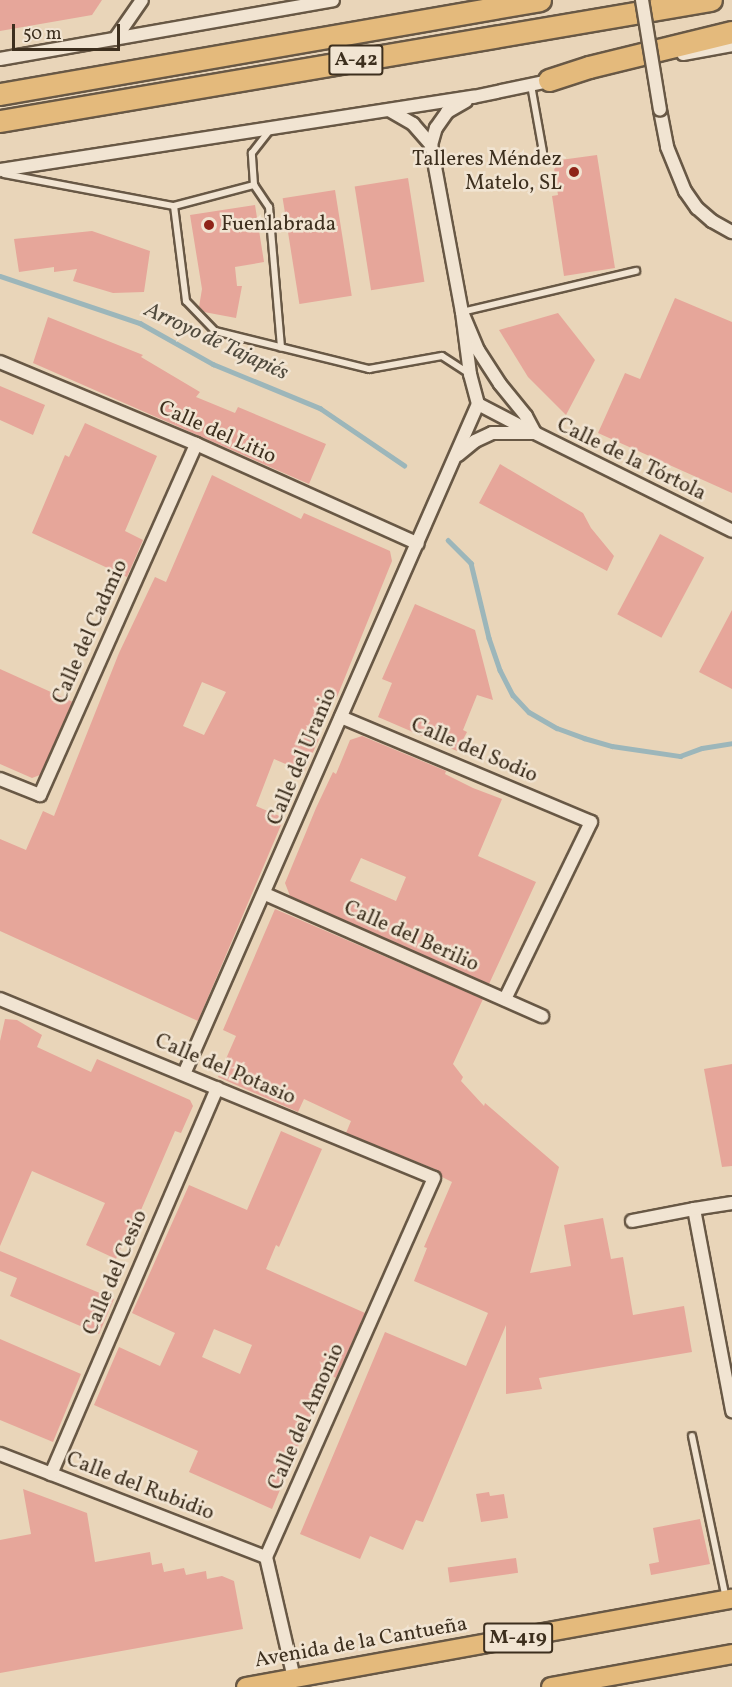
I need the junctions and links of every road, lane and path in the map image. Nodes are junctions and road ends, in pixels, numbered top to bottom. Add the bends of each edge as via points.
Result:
1 (142, 0) edge
2 (333, 0) edge
3 (540, 0) edge
4 (642, 0) edge
5 (711, 0) edge
6 (732, 32) edge
7 (115, 39) junction
8 (732, 45) edge
9 (0, 59) edge
10 (540, 83) junction
11 (0, 94) edge
12 (473, 97) junction
13 (389, 110) junction
14 (0, 121) edge
15 (271, 129) junction
16 (431, 145) junction
17 (543, 152) dead end
18 (0, 171) edge
19 (254, 185) junction
20 (174, 206) junction
21 (732, 232) edge
22 (636, 271) dead end
23 (462, 312) junction
24 (281, 346) junction
25 (0, 362) edge
26 (470, 374) junction
27 (478, 404) junction
28 (535, 433) junction
29 (196, 444) junction
30 (457, 456) junction
31 (732, 531) edge
32 (418, 544) junction
33 (341, 717) junction
34 (0, 778) edge
35 (265, 894) junction
36 (0, 999) edge
37 (505, 999) junction
38 (542, 1016) dead end
39 (184, 1074) junction
40 (217, 1088) junction
41 (434, 1178) joint
42 (732, 1203) edge
43 (694, 1209) junction
44 (632, 1221) dead end
45 (732, 1411) edge
46 (692, 1436) dead end
47 (0, 1454) edge
48 (51, 1474) junction
49 (266, 1557) junction
50 (729, 1599) edge
51 (732, 1654) edge
52 (294, 1678) junction
53 (246, 1687) edge
54 (551, 1687) edge

1 - 7 street
2 - 7 street
3 - 11 highway, A-42
4 - 21 street, bridge via 667,147 685,191 705,214
5 - 14 highway, A-42
6 - 10 highway
7 - 9 street
8 - 10 street
10 - 12 street
10 - 17 lane
12 - 13 street
12 - 16 street via 447,112
13 - 15 street
13 - 16 street via 413,124
15 - 18 street
15 - 19 lane via 252,153
16 - 23 street, Calle de la Tórtola
18 - 20 lane
19 - 20 lane
19 - 24 lane via 269,207
20 - 24 lane via 186,301 215,331
22 - 23 lane
23 - 26 street
23 - 28 street, Calle de la Tórtola via 478,350
24 - 26 lane via 369,369 442,356
25 - 29 street, Calle del Litio
26 - 27 street
27 - 28 street
27 - 30 street, Calle del Uranio
28 - 30 street via 492,433
28 - 31 street, Calle de la Tórtola
29 - 32 street, Calle del Litio
29 - 34 street, Calle del Cadmio via 40,795
30 - 32 street, Calle del Uranio
32 - 33 street, Calle del Uranio
33 - 35 street, Calle del Uranio
33 - 37 street, Calle del Sodio via 591,822
35 - 37 street, Calle del Berilio
35 - 39 street, Calle del Uranio
36 - 39 street, Calle del Potasio
37 - 38 street, Calle del Berilio
39 - 40 street, Calle del Potasio
40 - 41 street, Calle del Potasio
40 - 48 street, Calle del Cesio
41 - 49 street, Calle del Amonio
42 - 43 street
43 - 44 street
43 - 45 street
46 - 50 lane
47 - 48 street, Calle del Rubidio
48 - 49 street, Calle del Rubidio
49 - 52 street
50 - 52 main road, Avenida de la Cantueña / M-419
51 - 54 main road, M-419
52 - 53 main road, Avenida de la Cantueña / M-419

